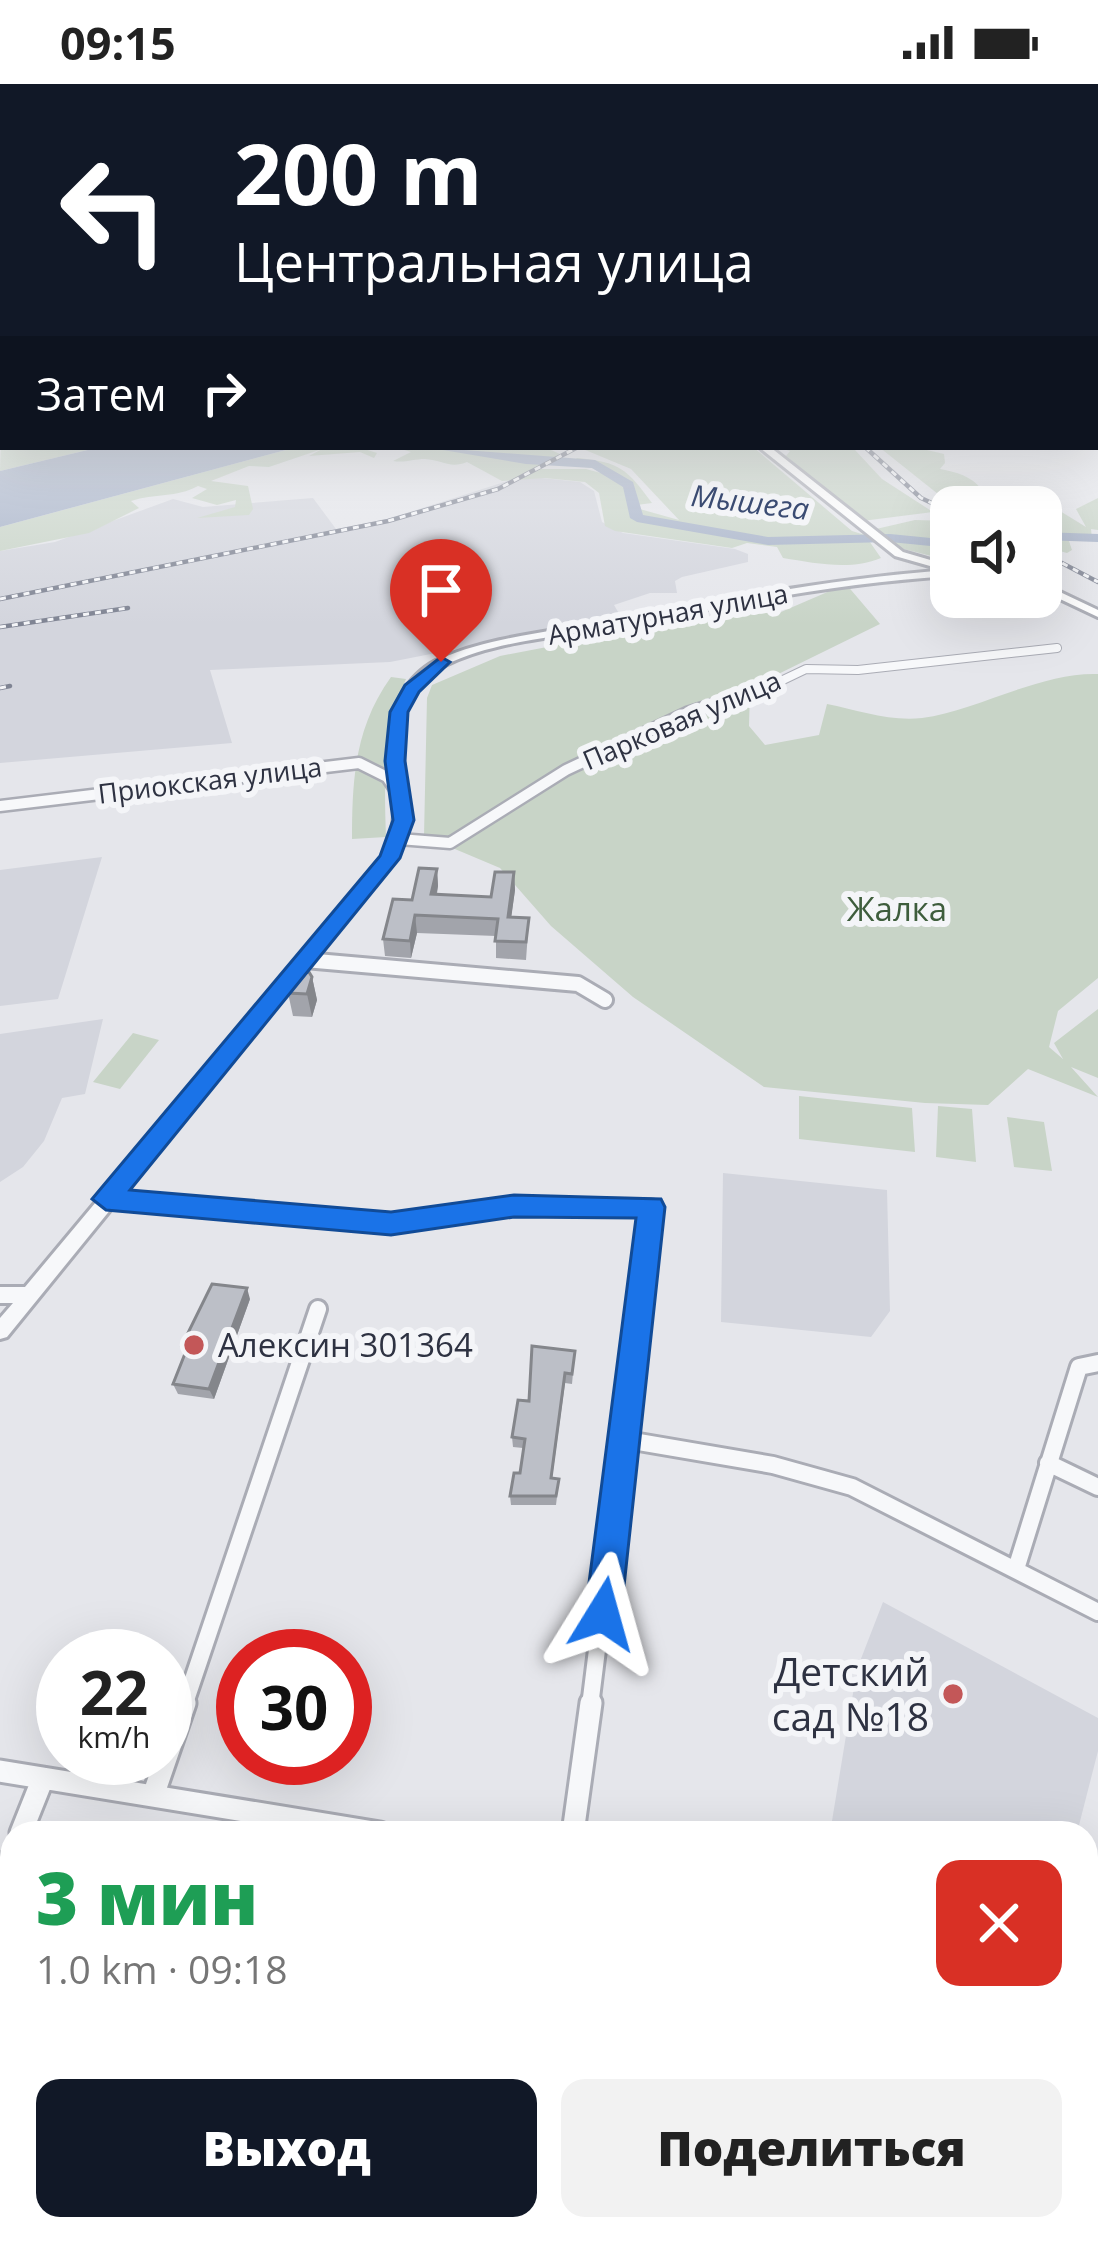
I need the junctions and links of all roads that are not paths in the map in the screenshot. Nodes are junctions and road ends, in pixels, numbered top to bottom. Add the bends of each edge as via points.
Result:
1 (768, 450) edge
2 (899, 554) junction
3 (930, 564) edge
4 (930, 572) edge
5 (887, 575) junction
6 (1062, 596) edge
7 (1098, 614) edge
8 (1057, 648) dead end
9 (404, 802) junction
10 (0, 806) edge
11 (399, 839) junction
12 (304, 960) junction
13 (605, 1000) dead end
14 (106, 1199) junction
15 (0, 1295) edge
16 (30, 1295) junction
17 (318, 1309) dead end
18 (0, 1331) edge
19 (1098, 1363) edge
20 (627, 1439) junction
21 (1048, 1463) junction
22 (1098, 1487) edge
23 (1016, 1569) junction
24 (1098, 1612) edge
25 (0, 1772) edge
26 (36, 1777) edge
27 (40, 1785) edge
28 (86, 1785) edge
29 (153, 1796) junction
30 (26, 1821) edge
31 (306, 1821) edge
32 (575, 1821) edge

1 - 2 main road
2 - 3 main road
2 - 5 street
4 - 5 street, Арматурная улица
5 - 9 street, Арматурная улица via 441,662 399,712 395,761
6 - 7 main road
8 - 11 street, Парковая улица via 806,669 620,743 450,843
9 - 10 street, Приокская улица via 387,777 359,764
9 - 11 street, Арматурная улица
11 - 12 street, Арматурная улица
12 - 13 street via 578,985
12 - 14 street, Арматурная улица
14 - 16 street, Арматурная улица
14 - 20 street via 391,1224 514,1206 651,1207
15 - 16 street
16 - 18 street, Арматурная улица
17 - 29 street
19 - 21 street via 1078,1366
20 - 23 street via 852,1487
20 - 32 street
21 - 22 street
21 - 23 street
23 - 24 street
25 - 26 street
27 - 30 street
28 - 29 street
29 - 31 street

